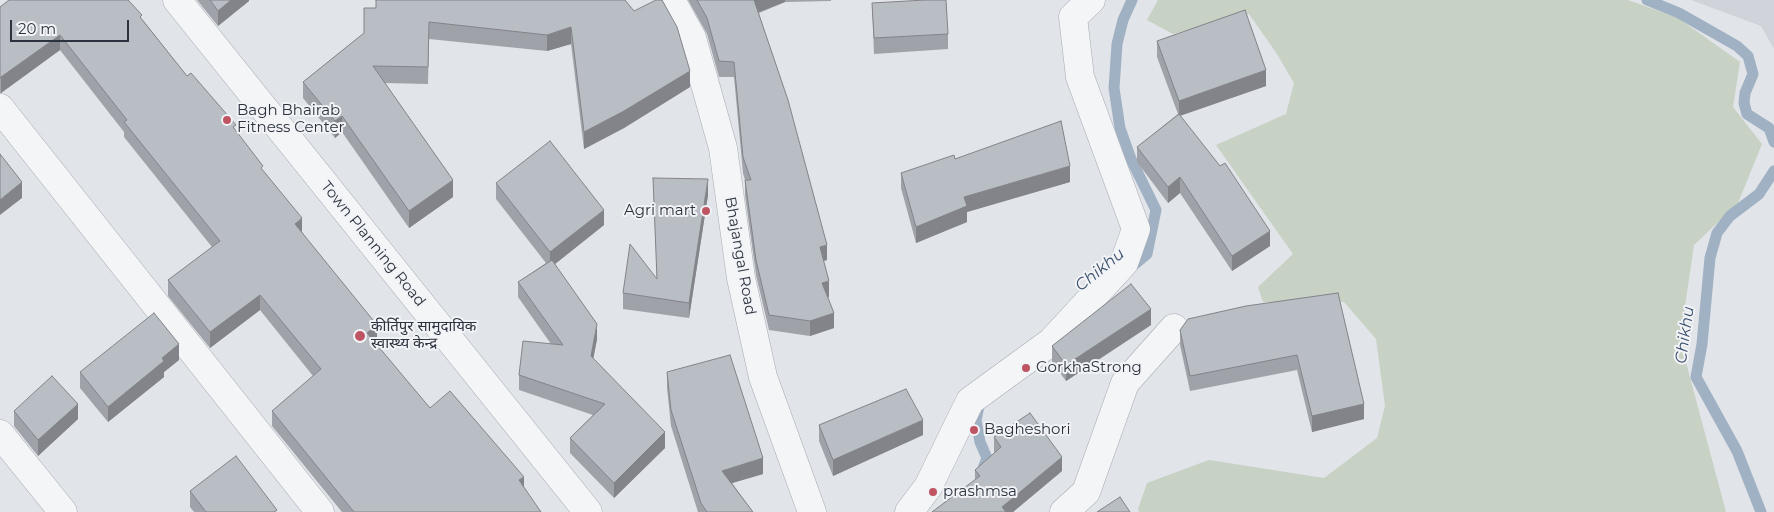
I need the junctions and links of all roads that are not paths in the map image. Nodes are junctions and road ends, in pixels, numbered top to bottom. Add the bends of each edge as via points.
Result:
1 (177, 0) edge
2 (671, 0) edge
3 (1091, 0) edge
4 (0, 108) edge
5 (1174, 328) dead end
6 (0, 434) edge
7 (61, 511) edge
8 (320, 512) edge
9 (588, 512) edge
10 (812, 512) edge
11 (909, 512) edge
12 (1064, 512) edge

1 - 9 street, Town Planning Road
2 - 10 street, Bhajangal Road via 692,38 723,148 741,278 763,377
3 - 11 street via 1074,17 1080,77 1136,229 1124,263 1051,342 970,401 928,487
4 - 8 street
5 - 12 street via 1125,383 1086,492
6 - 7 street

